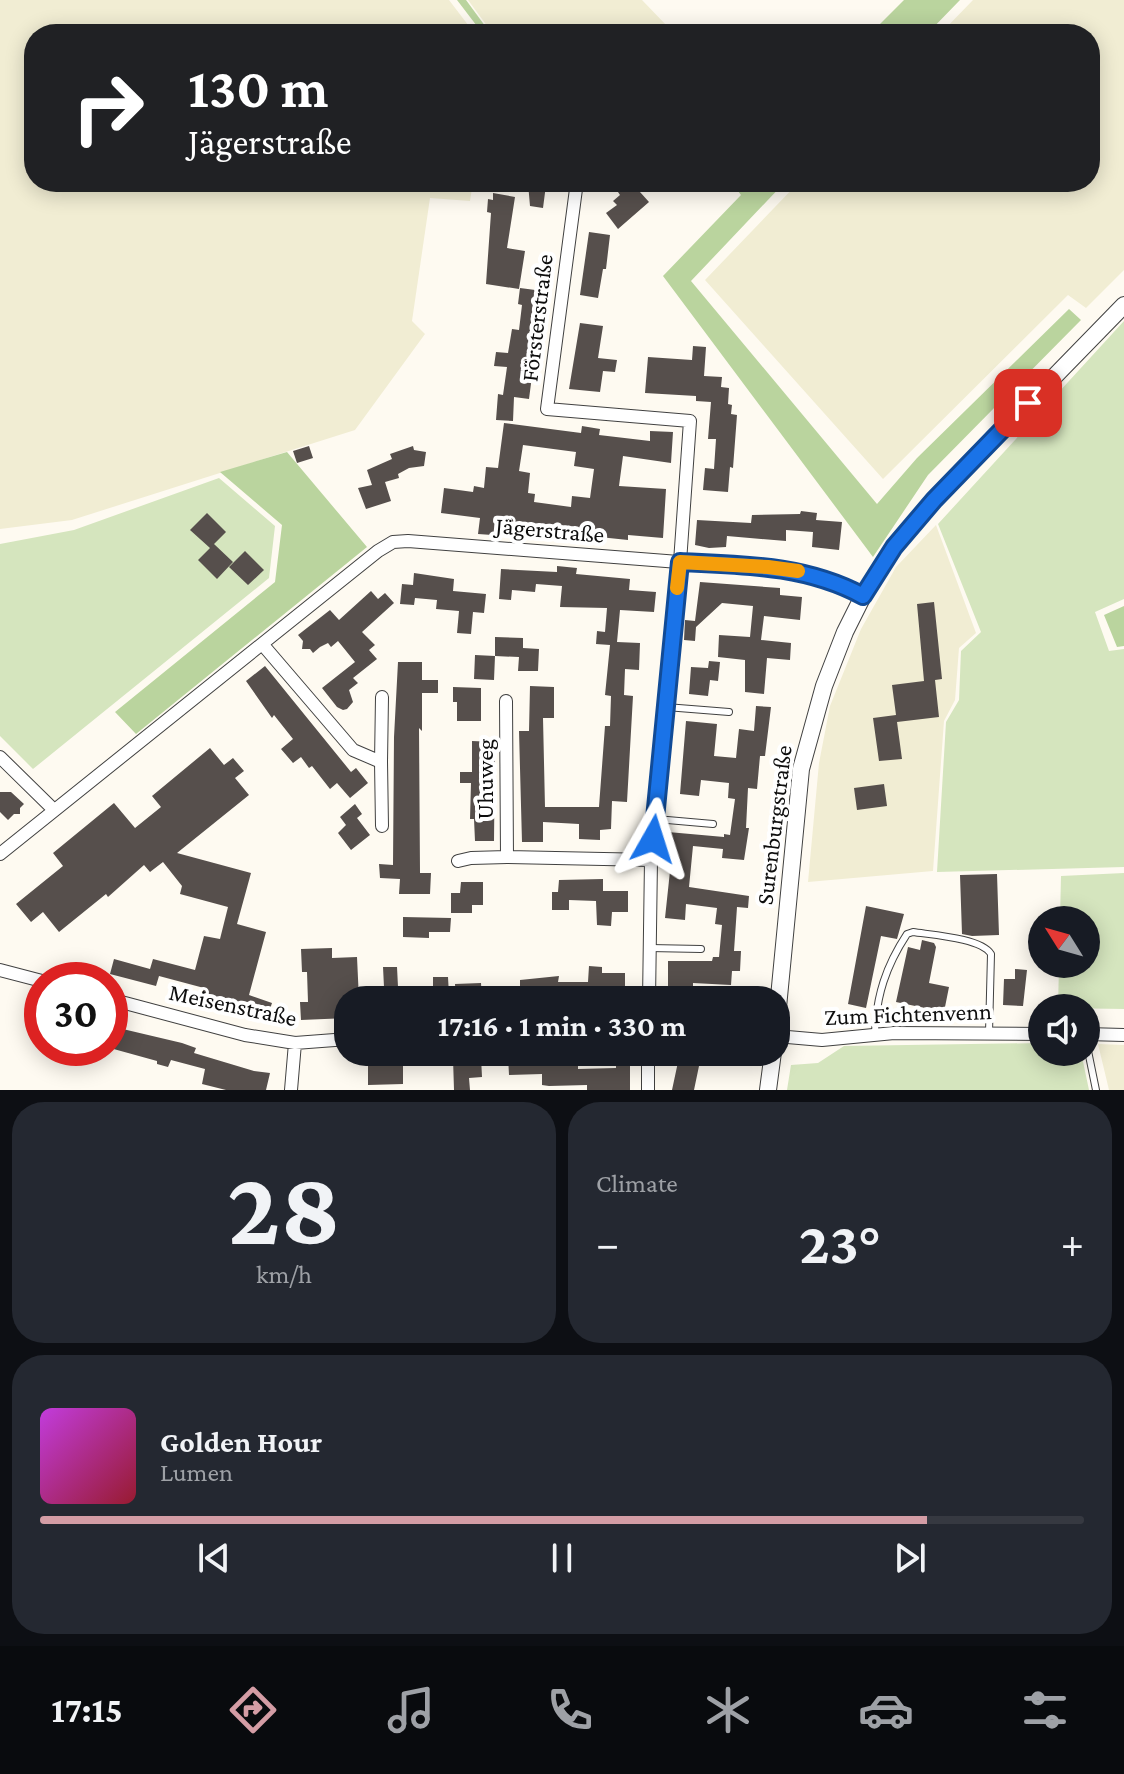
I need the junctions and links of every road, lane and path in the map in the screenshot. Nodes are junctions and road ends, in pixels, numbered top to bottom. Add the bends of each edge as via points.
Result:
1 (576, 192) edge
2 (1124, 305) edge
3 (680, 562) junction
4 (863, 596) junction
5 (263, 645) junction
6 (382, 697) dead end
7 (506, 701) dead end
8 (666, 707) junction
9 (729, 712) dead end
10 (0, 757) edge
11 (381, 762) junction
12 (54, 810) junction
13 (656, 819) junction
14 (713, 824) dead end
15 (382, 826) dead end
16 (0, 854) edge
17 (507, 857) junction
18 (651, 860) junction
19 (458, 861) dead end
20 (650, 948) junction
21 (701, 949) dead end
22 (0, 970) edge
23 (24, 976) edge
24 (649, 986) edge
25 (780, 986) edge
26 (128, 1004) edge
27 (875, 1034) junction
28 (989, 1034) junction
29 (1028, 1034) edge
30 (1100, 1034) edge
31 (1124, 1035) edge
32 (790, 1037) edge
33 (334, 1040) edge
34 (295, 1043) junction
35 (648, 1066) edge
36 (771, 1066) edge
37 (1091, 1066) edge
38 (291, 1090) edge
39 (648, 1090) edge
40 (768, 1090) edge
41 (1096, 1090) edge

1 - 3 street, Försterstraße via 547,409 690,421
2 - 4 street, Surenburgstraße via 934,500 894,547
3 - 4 street, Jägerstraße via 806,572
3 - 5 street, Jägerstraße via 393,542
3 - 8 street
4 - 25 street, Surenburgstraße via 824,686 801,769
5 - 11 street via 353,750
5 - 12 street, Jägerstraße
6 - 11 street
7 - 17 street, Uhuweg
8 - 9 lane
8 - 13 street
10 - 12 street
11 - 15 street
12 - 16 street, Jägerstraße
13 - 14 lane
13 - 18 street
17 - 18 street
17 - 19 street
18 - 20 street
20 - 21 lane
20 - 24 street
22 - 23 street
26 - 34 street, Meisenstraße
27 - 28 street, Zum Fichtenvenn
27 - 28 lane via 886,968 913,932 988,949
27 - 32 street, Zum Fichtenvenn
28 - 29 street, Zum Fichtenvenn
30 - 31 street
33 - 34 street, Meisenstraße
34 - 38 street
35 - 39 street
36 - 40 street
37 - 41 lane

